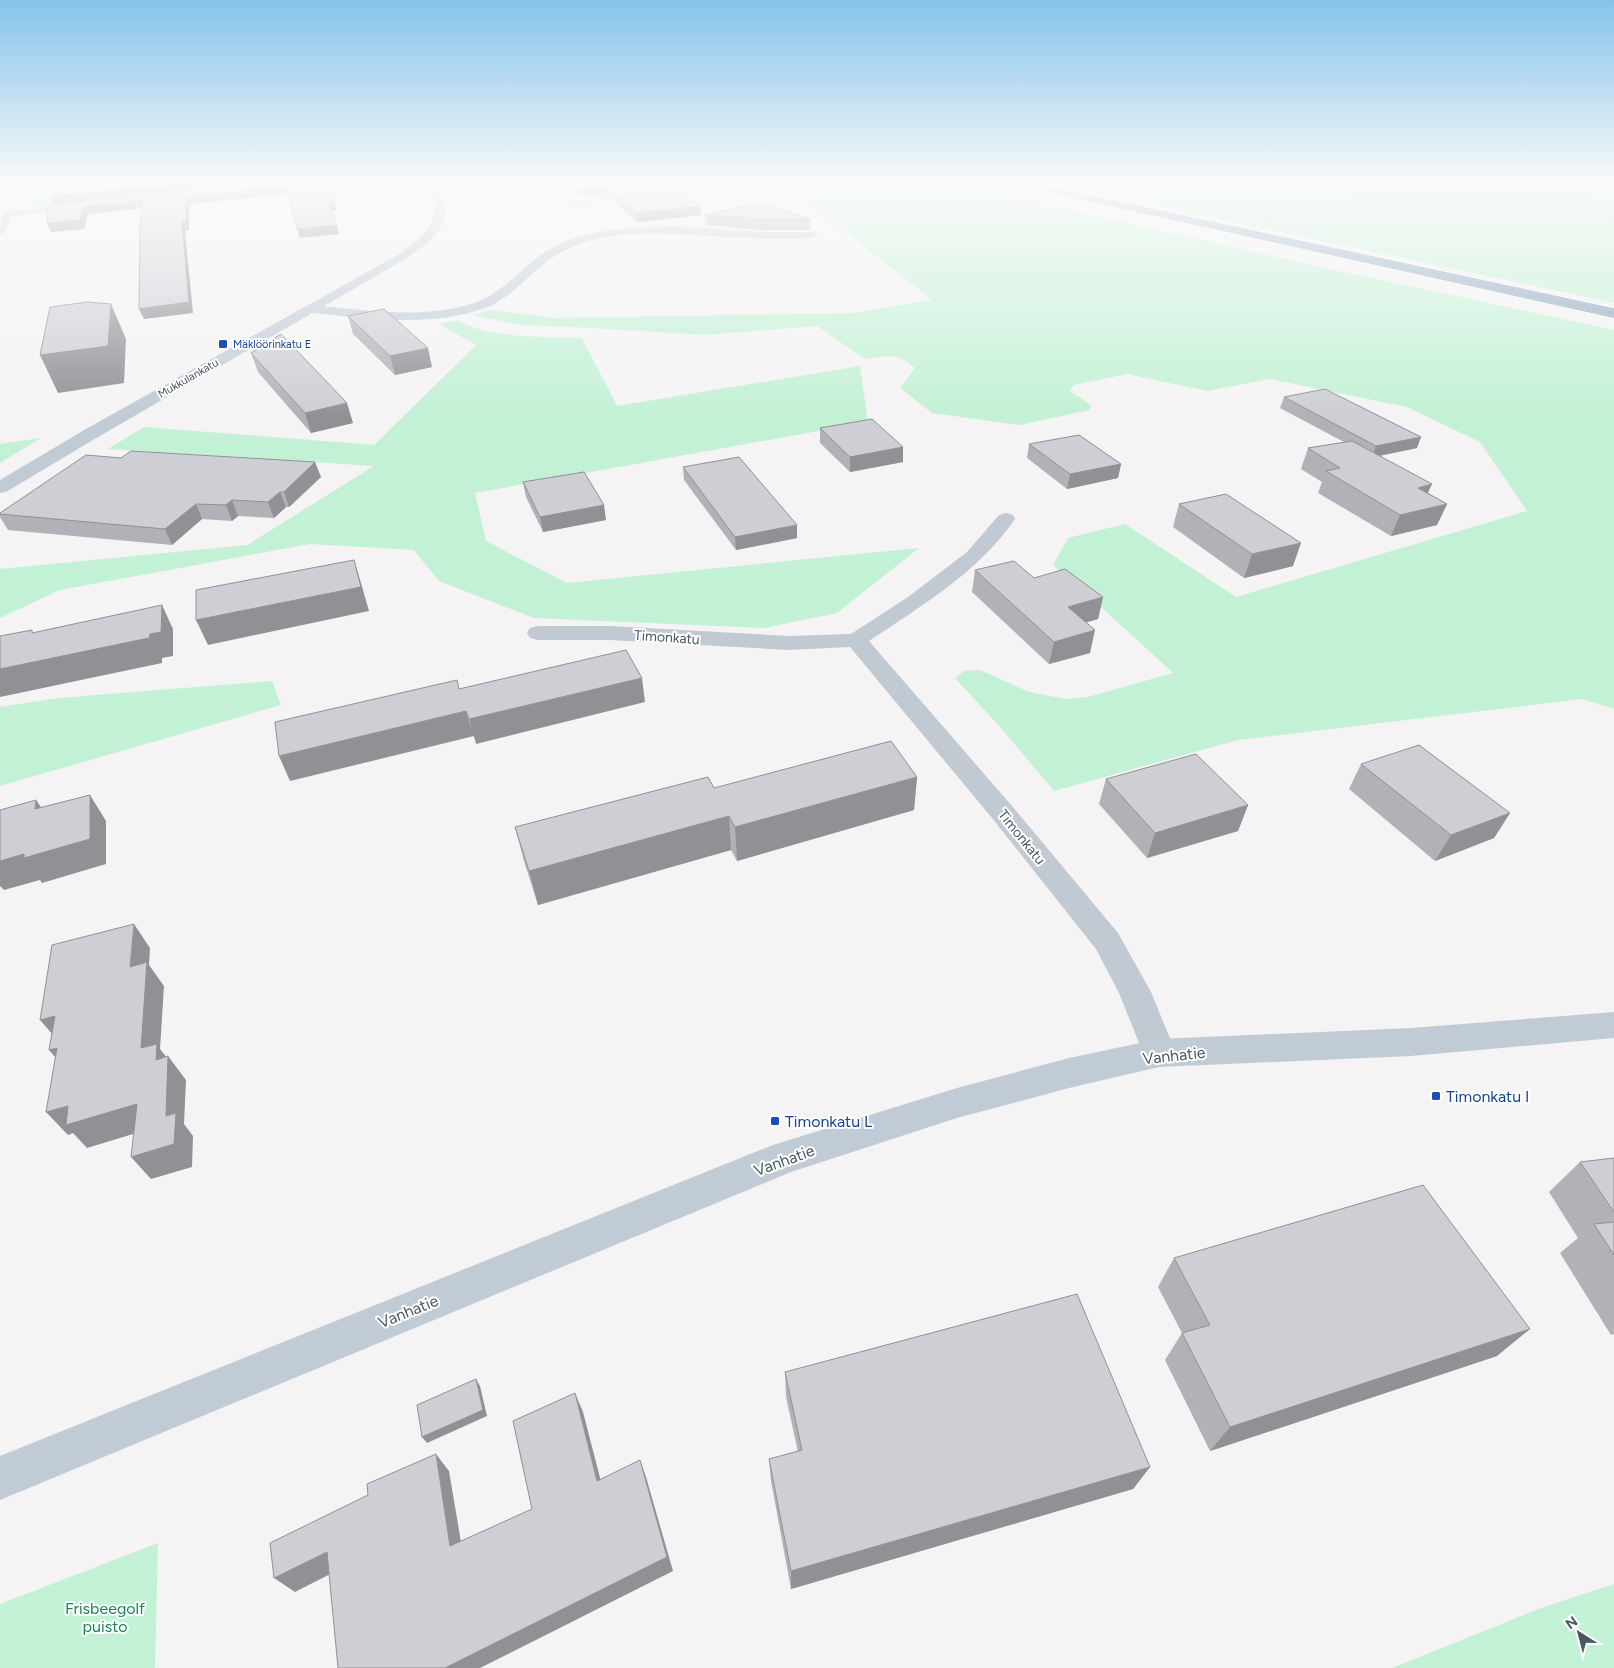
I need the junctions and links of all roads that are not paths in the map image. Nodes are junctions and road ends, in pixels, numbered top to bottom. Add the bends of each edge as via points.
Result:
1 (395, 261) edge
2 (543, 261) edge
3 (1372, 261) edge
4 (312, 309) junction
5 (1614, 313) edge
6 (0, 488) edge
7 (1006, 519) dead end
8 (538, 633) dead end
9 (856, 640) junction
10 (1614, 1025) edge
11 (1159, 1053) junction
12 (0, 1478) edge

1 - 4 street, Mukkulankatu
2 - 4 street via 497,297 482,305 456,311 421,315
3 - 5 highway
4 - 6 street, Mukkulankatu
7 - 9 street via 974,556
8 - 9 street, Timonkatu via 610,633 789,643
9 - 11 street, Timonkatu via 1107,941 1135,992
10 - 11 street, Vanhatie via 1411,1042
11 - 12 street, Vanhatie via 1068,1073 958,1103 786,1157

